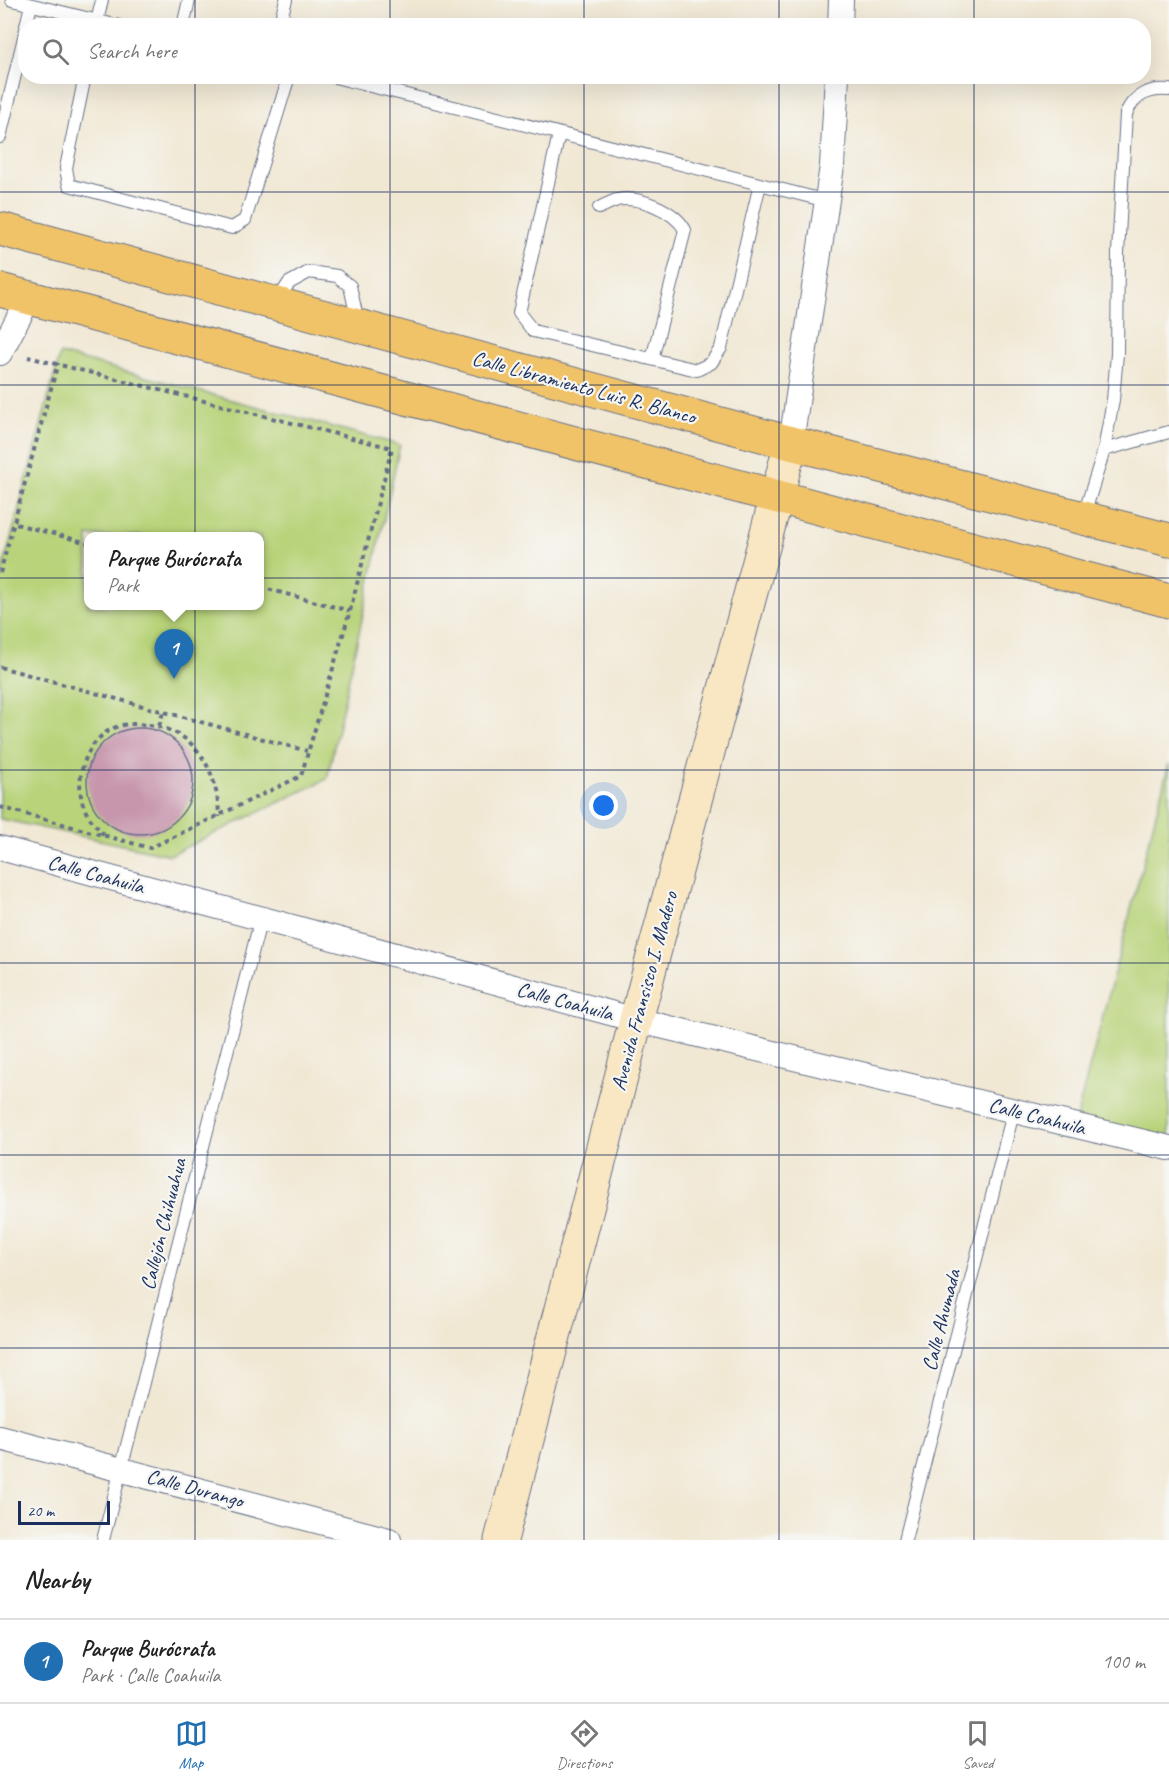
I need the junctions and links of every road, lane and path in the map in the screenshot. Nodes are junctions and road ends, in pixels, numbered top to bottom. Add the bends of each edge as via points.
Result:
1 (12, 0) edge
2 (102, 0) edge
3 (189, 0) edge
4 (286, 0) edge
5 (841, 0) edge
6 (31, 4) junction
7 (28, 18) edge
8 (80, 18) edge
9 (98, 18) edge
10 (185, 18) edge
11 (281, 18) edge
12 (840, 18) edge
13 (18, 61) edge
14 (83, 84) edge
15 (287, 84) edge
16 (362, 84) edge
17 (837, 84) edge
18 (1169, 90) edge
19 (559, 134) junction
20 (0, 137) edge
21 (760, 184) junction
22 (827, 201) junction
23 (599, 208) dead end
24 (0, 229) edge
25 (15, 294) edge
26 (0, 353) edge
27 (652, 359) junction
28 (1169, 432) edge
29 (791, 443) junction
30 (1104, 450) junction
31 (776, 498) junction
32 (1082, 519) junction
33 (16, 524) junction
34 (1169, 540) edge
35 (84, 542) edge
36 (0, 573) edge
37 (264, 588) edge
38 (1169, 601) edge
39 (350, 610) junction
40 (0, 668) edge
41 (163, 712) junction
42 (159, 726) junction
43 (307, 751) junction
44 (0, 807) edge
45 (219, 817) junction
46 (105, 836) junction
47 (0, 848) edge
48 (261, 918) junction
49 (636, 1020) junction
50 (1014, 1109) junction
51 (1169, 1148) edge
52 (0, 1438) edge
53 (122, 1469) junction
54 (103, 1540) edge
55 (389, 1540) edge
56 (501, 1540) edge
57 (905, 1540) edge

1 - 6 lane
2 - 9 lane
3 - 10 lane
4 - 11 lane
5 - 12 street
6 - 7 lane
6 - 8 lane
13 - 20 lane
14 - 15 lane via 66,168 69,185 232,228 245,220
16 - 19 lane
17 - 22 street
18 - 30 lane via 1147,92 1136,98 1126,114 1117,354
19 - 21 lane
19 - 27 lane via 519,313 533,331
21 - 22 lane
21 - 27 lane via 721,348 711,363 697,370
22 - 29 street
23 - 27 lane via 619,199 658,206 680,220 685,230
24 - 29 main road, Calle Libramiento Luis R. Blanco
25 - 26 street
25 - 31 main road
28 - 30 lane
29 - 31 main road, Avenida Fransisco I. Madero
29 - 32 main road, Calle Libramiento Luis R. Blanco
30 - 32 lane
31 - 38 main road
31 - 49 main road, Avenida Fransisco I. Madero
32 - 34 main road, Calle Libramiento Luis R. Blanco
33 - 35 path
33 - 36 path
33 - 39 path via 58,363 392,448
37 - 39 path
39 - 43 path
40 - 41 path
41 - 42 path
41 - 43 path
42 - 45 path via 182,736 206,760 217,792
42 - 46 path via 116,726 91,748 83,764 80,784 89,817
43 - 45 path via 301,776
44 - 46 path
45 - 46 path via 150,848
47 - 48 street, Calle Coahuila
48 - 49 street, Calle Coahuila
48 - 53 lane, Callejón Chihuahua
49 - 50 street, Calle Coahuila
49 - 56 main road, Avenida Fransisco I. Madero
50 - 51 street, Calle Coahuila
50 - 57 lane, Calle Ahumada
52 - 53 street, Calle Durango
53 - 54 lane, Callejón Chihuahua
53 - 55 street, Calle Durango

